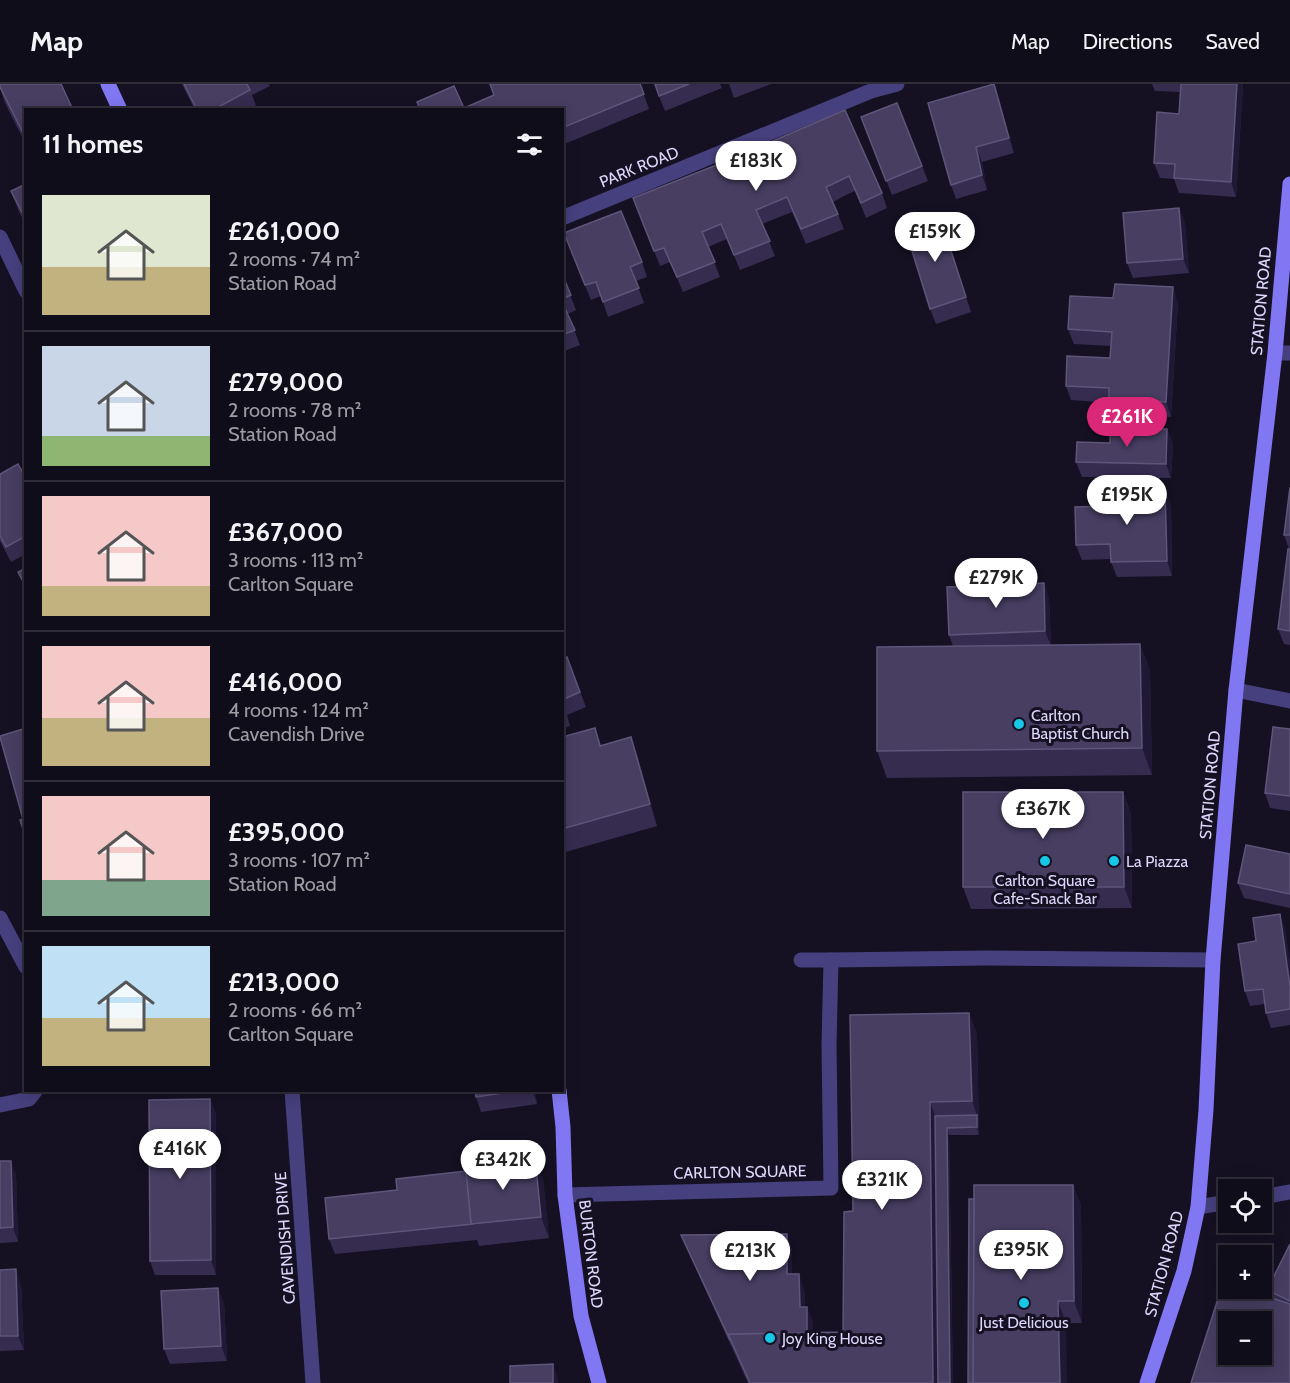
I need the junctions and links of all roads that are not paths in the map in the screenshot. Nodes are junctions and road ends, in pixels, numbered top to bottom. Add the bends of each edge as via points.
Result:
1 (108, 84) edge
2 (897, 84) edge
3 (870, 88) edge
4 (119, 108) edge
5 (1290, 184) edge
6 (564, 217) edge
7 (0, 237) edge
8 (24, 287) edge
9 (1282, 353) edge
10 (1236, 690) junction
11 (1290, 702) edge
12 (0, 918) edge
13 (801, 960) dead end
14 (831, 960) junction
15 (1213, 960) junction
16 (24, 964) edge
17 (34, 1092) edge
18 (292, 1092) edge
19 (559, 1092) edge
20 (0, 1105) edge
21 (1290, 1192) edge
22 (565, 1195) junction
23 (1272, 1195) edge
24 (1218, 1204) edge
25 (1198, 1207) junction
26 (313, 1383) edge
27 (599, 1383) edge
28 (1147, 1383) edge

1 - 4 street
2 - 3 street, PARK ROAD
3 - 6 street, PARK ROAD
5 - 9 street, STATION ROAD
7 - 8 street
9 - 10 street, STATION ROAD
10 - 11 street
10 - 15 street, STATION ROAD
12 - 16 street
13 - 14 street
14 - 15 street
14 - 22 street, CARLTON SQUARE via 831,1188
15 - 25 street, STATION ROAD
17 - 20 street via 29,1099
18 - 26 street, CAVENDISH DRIVE
19 - 22 street, BURTON ROAD
21 - 23 street
22 - 27 street, BURTON ROAD via 581,1317
24 - 25 street
25 - 28 street, STATION ROAD via 1184,1271

